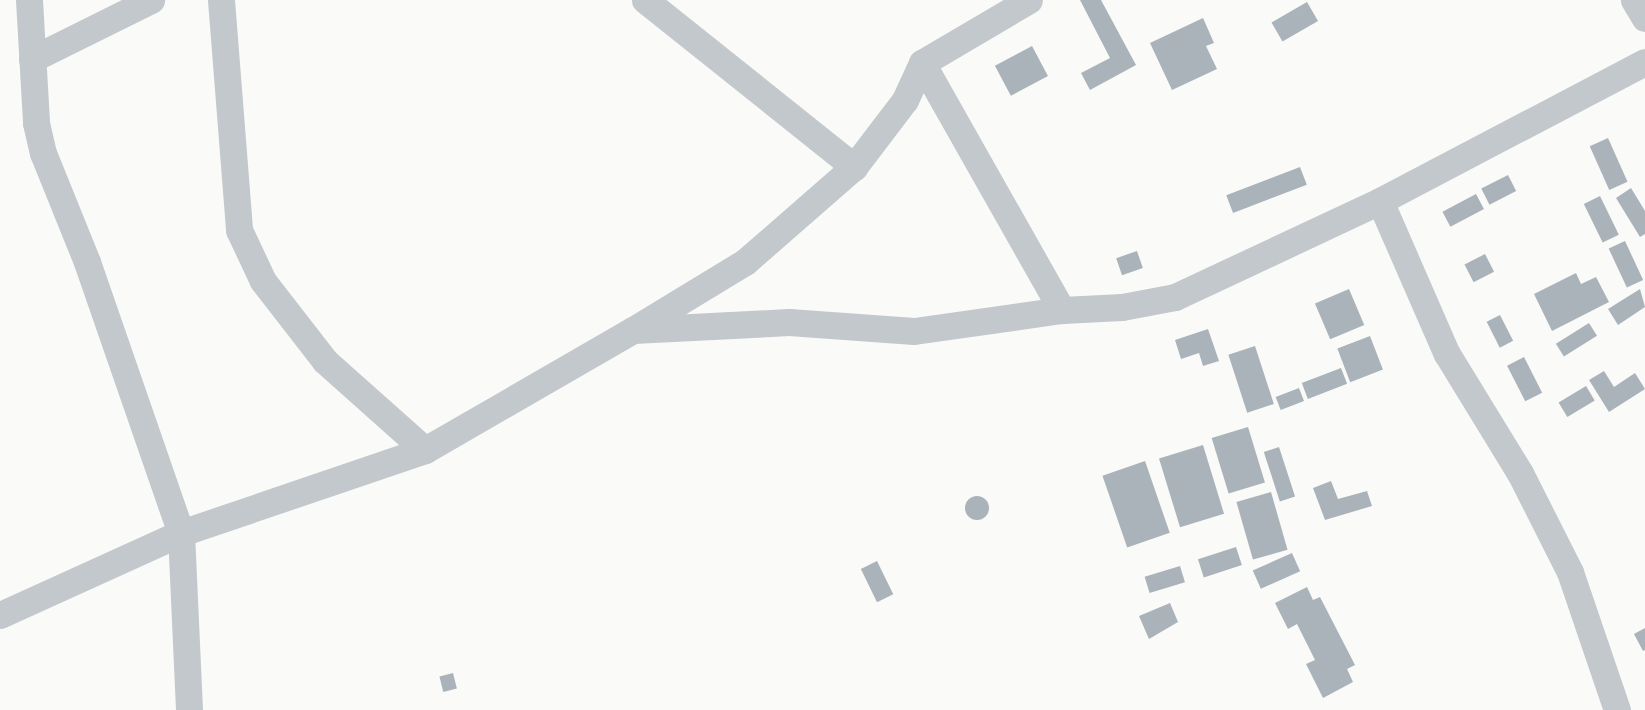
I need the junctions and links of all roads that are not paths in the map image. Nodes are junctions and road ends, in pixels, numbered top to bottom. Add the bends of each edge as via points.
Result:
1 (29, 0) edge
2 (151, 0) edge
3 (221, 0) edge
4 (645, 0) edge
5 (1029, 0) edge
6 (1634, 0) edge
7 (1645, 18) edge
8 (32, 59) junction
9 (1645, 62) edge
10 (922, 63) junction
11 (854, 167) junction
12 (1380, 201) junction
13 (1062, 310) junction
14 (633, 330) junction
15 (425, 450) junction
16 (181, 533) junction
17 (0, 615) edge
18 (189, 710) edge
19 (1617, 710) edge

1 - 8 street
2 - 8 street
3 - 15 street via 239,230 263,281 325,361
4 - 11 street
5 - 10 street
6 - 7 street
8 - 16 street via 36,123 43,153 87,262
9 - 12 street
10 - 11 street via 905,100
10 - 13 street
11 - 14 street via 745,262
12 - 13 street via 1175,297 1122,308
12 - 19 street via 1447,354 1520,473 1570,572
13 - 14 street via 914,331 789,322
14 - 15 street
15 - 16 street
16 - 17 street
16 - 18 street

